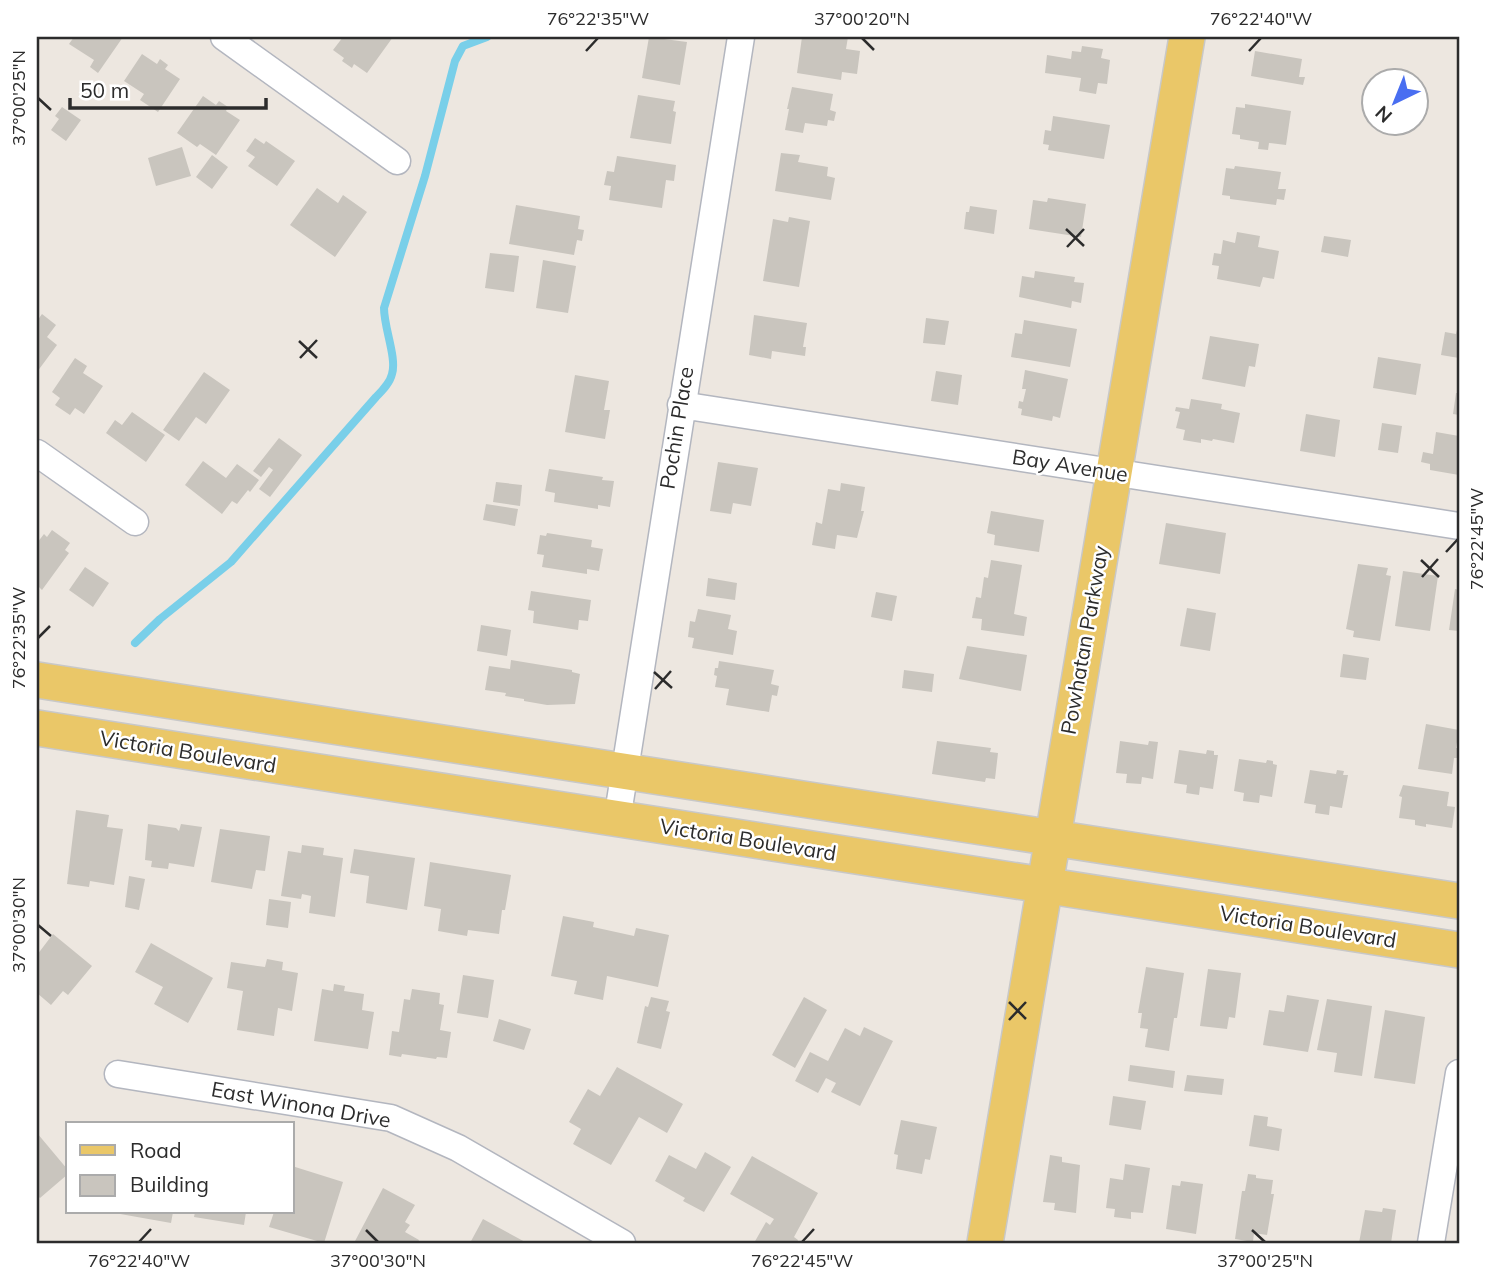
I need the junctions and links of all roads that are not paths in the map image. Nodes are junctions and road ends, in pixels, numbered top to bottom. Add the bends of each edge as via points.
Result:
1 (224, 37) edge
2 (741, 37) edge
3 (1187, 37) edge
4 (397, 160) dead end
5 (681, 405) junction
6 (37, 453) edge
7 (1113, 472) junction
8 (135, 522) dead end
9 (1459, 526) edge
10 (37, 680) edge
11 (37, 728) edge
12 (624, 770) junction
13 (617, 820) junction
14 (1051, 838) junction
15 (1044, 886) junction
16 (1459, 901) edge
17 (1459, 950) edge
18 (1459, 1073) edge
19 (118, 1074) dead end
20 (611, 1241) edge
21 (985, 1243) edge
22 (1430, 1243) edge

1 - 4 street
2 - 5 street, Pochin Place
3 - 7 main road, Powhatan Parkway
5 - 7 street, Bay Avenue
5 - 12 street, Pochin Place
6 - 8 street
7 - 9 street, Bay Avenue
7 - 14 main road, Powhatan Parkway
10 - 12 main road
11 - 13 main road, Victoria Boulevard
12 - 13 street, Pochin Place
12 - 14 main road
13 - 15 main road, Victoria Boulevard
14 - 15 main road, Powhatan Parkway
14 - 16 main road
15 - 17 main road, Victoria Boulevard
15 - 21 main road, Powhatan Parkway
18 - 22 street
19 - 20 street, East Winona Drive via 391,1118 458,1148

